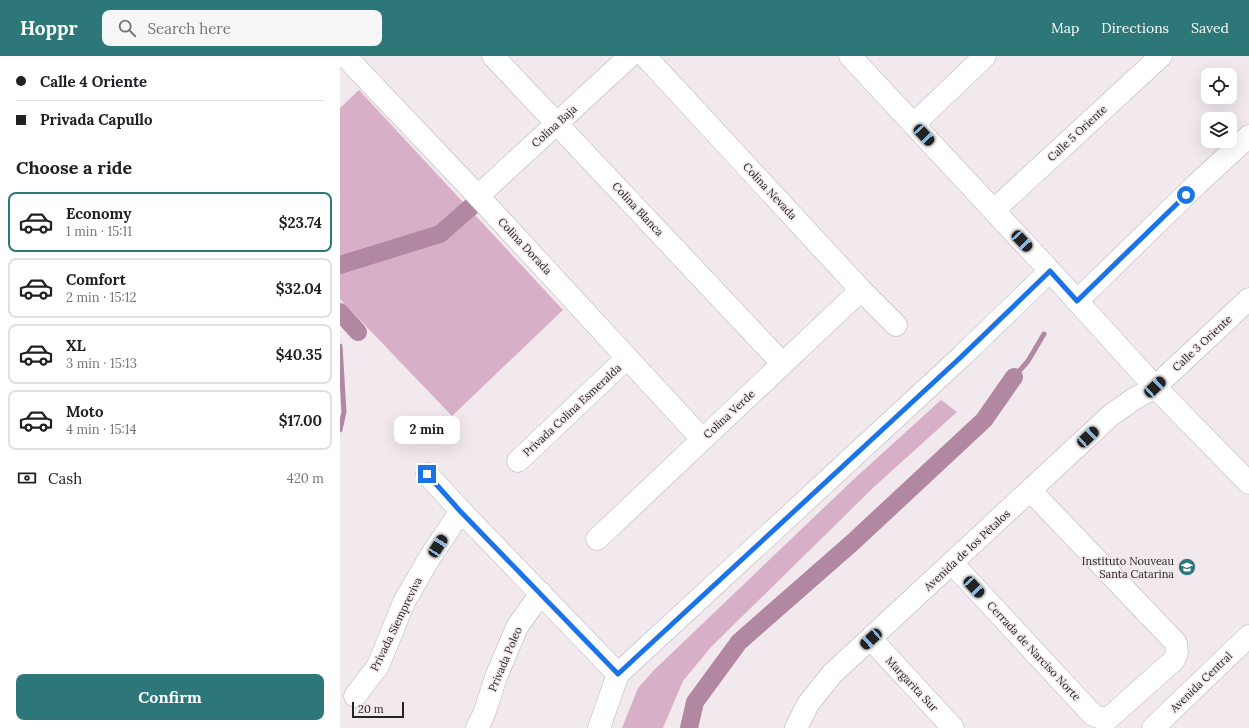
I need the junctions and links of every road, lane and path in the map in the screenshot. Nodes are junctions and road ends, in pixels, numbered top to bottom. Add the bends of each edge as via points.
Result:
1 (345, 56) edge
2 (493, 56) edge
3 (630, 56) edge
4 (646, 56) edge
5 (850, 56) edge
6 (985, 56) edge
7 (1161, 56) edge
8 (557, 123) junction
9 (914, 124) junction
10 (1249, 136) edge
11 (478, 196) junction
12 (994, 210) junction
13 (1050, 271) junction
14 (861, 290) junction
15 (1249, 299) edge
16 (1077, 301) junction
17 (896, 325) dead end
18 (627, 358) junction
19 (782, 363) junction
20 (1155, 387) junction
21 (702, 438) junction
22 (518, 461) dead end
23 (427, 474) dead end
24 (1246, 475) edge
25 (1031, 491) junction
26 (460, 511) junction
27 (597, 539) dead end
28 (952, 563) junction
29 (541, 593) junction
30 (1249, 636) edge
31 (871, 639) junction
32 (618, 674) junction
33 (355, 696) dead end
34 (797, 727) edge
35 (477, 728) edge
36 (599, 728) edge
37 (953, 728) edge
38 (1153, 728) edge

1 - 11 street, Colina Dorada
2 - 8 street, Colina Blanca
3 - 8 street, Colina Baja
4 - 14 street, Colina Nevada
5 - 9 street
6 - 9 street
7 - 12 street, Calle 5 Oriente
8 - 11 street, Colina Baja
8 - 19 street, Colina Blanca
9 - 12 street
10 - 16 street
11 - 18 street, Colina Dorada
12 - 13 street
13 - 16 street
13 - 32 street via 961,357
14 - 17 street, Colina Nevada
14 - 19 street, Colina Verde
15 - 20 street, Calle 3 Oriente
16 - 20 street
18 - 21 street, Colina Dorada
18 - 22 street, Privada Colina Esmeralda
19 - 21 street, Colina Verde
20 - 24 street
20 - 25 street, Avenida de los Pétalos via 1111,415
21 - 27 street, Colina Verde
23 - 26 street
25 - 28 street, Avenida de los Pétalos
25 - 28 street, Cerrada de Narciso Norte via 1176,643 1177,653 1174,660 1109,718 1093,715
26 - 29 street
26 - 33 street, Privada Siempreviva via 404,602 378,666
28 - 31 street, Avenida de los Pétalos
29 - 32 street
29 - 35 street, Privada Poleo via 517,627
30 - 38 street, Avenida Central
31 - 34 street, Avenida de los Pétalos via 832,674 808,704
31 - 37 street, Margarita Sur
32 - 36 street

